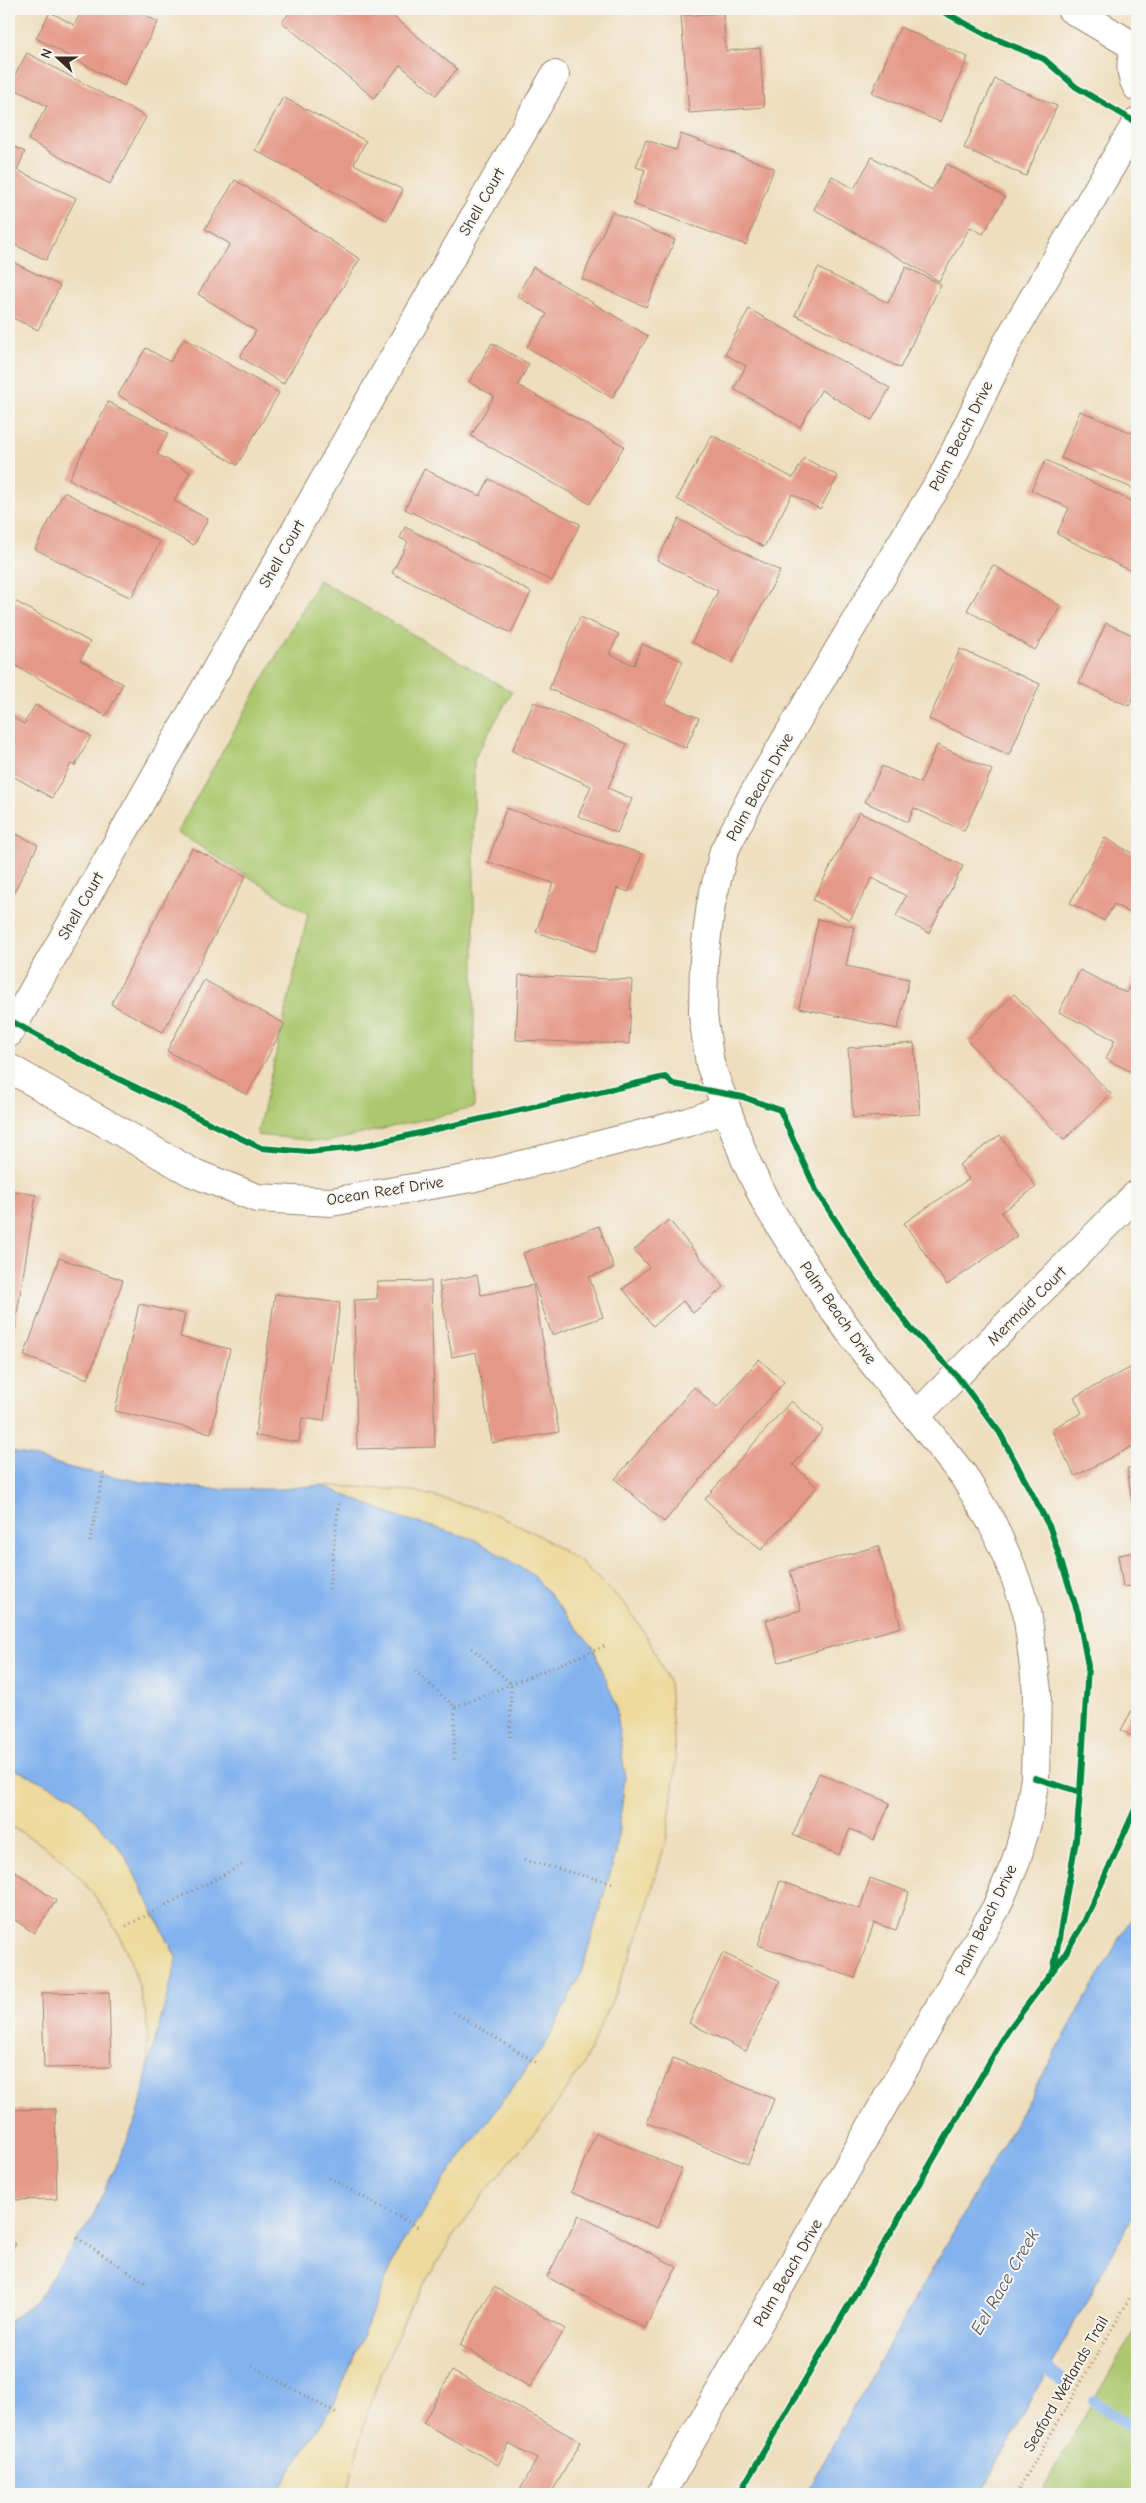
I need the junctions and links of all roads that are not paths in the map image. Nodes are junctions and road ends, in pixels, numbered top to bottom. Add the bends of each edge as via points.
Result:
1 (1071, 9) edge
2 (1137, 48) edge
3 (555, 76) dead end
4 (1137, 86) edge
5 (1137, 122) edge
6 (9, 1033) edge
7 (9, 1068) edge
8 (725, 1109) junction
9 (1137, 1194) edge
10 (916, 1416) junction
11 (661, 2494) edge

1 - 2 street
2 - 4 street via 1131,62 1131,73
3 - 6 street, Shell Court
5 - 8 street, Palm Beach Drive via 1007,344 942,478 755,791 724,851 711,904 704,958 703,1015 710,1064
7 - 8 street, Ocean Reef Drive via 191,1172 257,1198 331,1202 471,1178 689,1122
8 - 10 street, Palm Beach Drive via 764,1197 797,1255 870,1360
9 - 10 street, Mermaid Court
10 - 11 street, Palm Beach Drive via 962,1475 992,1523 1027,1612 1037,1692 1038,1734 1028,1820 1015,1864 973,1952

